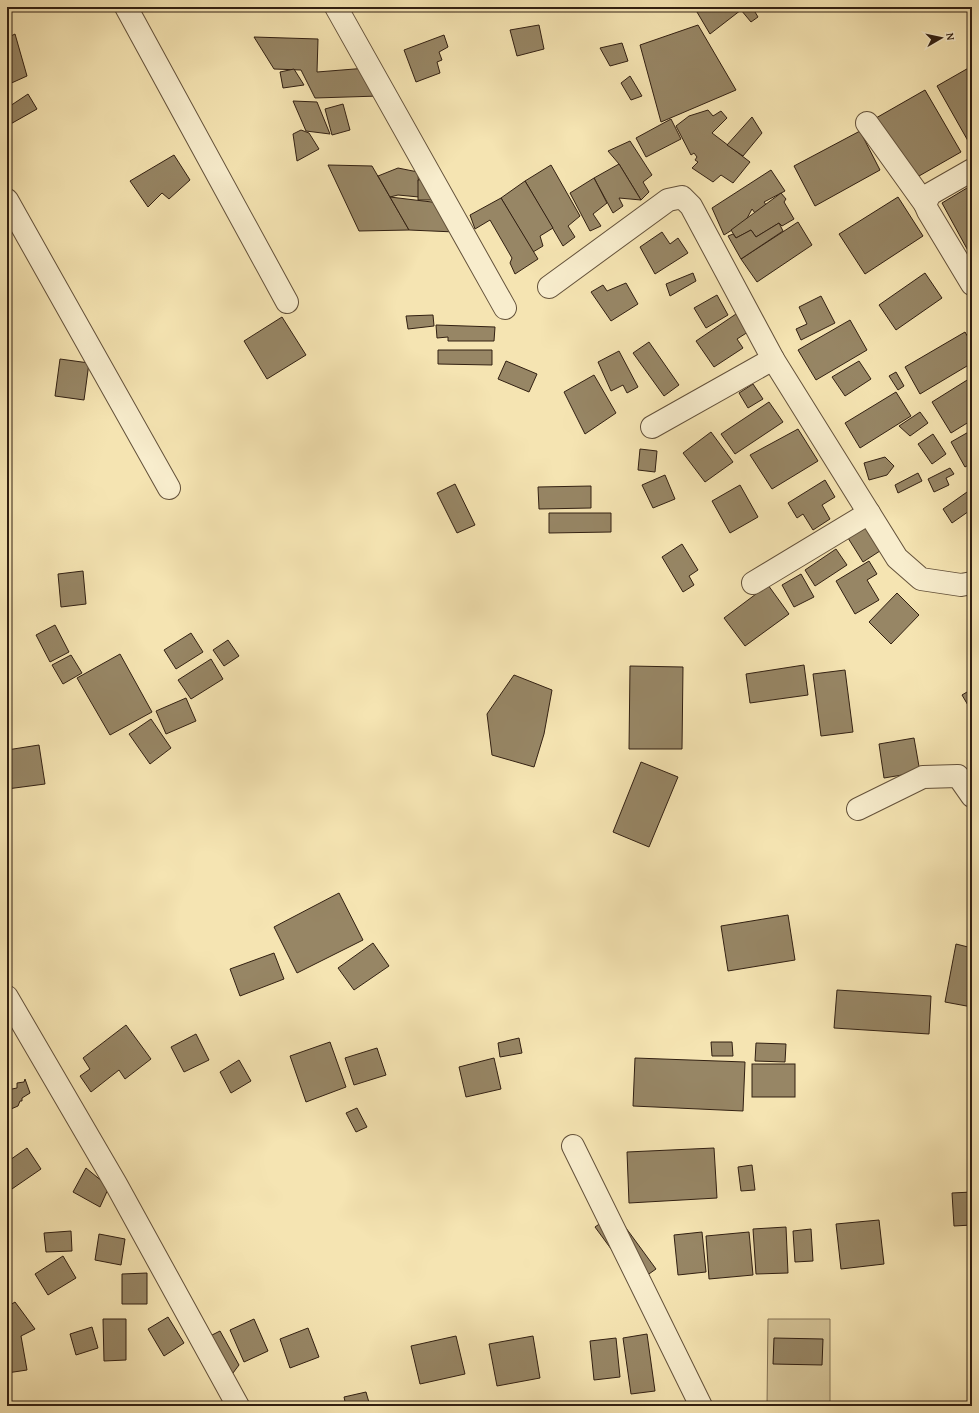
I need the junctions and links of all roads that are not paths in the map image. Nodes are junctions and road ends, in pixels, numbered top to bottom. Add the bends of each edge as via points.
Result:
1 (126, 7) edge
2 (336, 7) edge
3 (867, 123) dead end
4 (972, 170) edge
5 (928, 199) junction
6 (7, 200) edge
7 (972, 284) edge
8 (549, 287) dead end
9 (287, 302) dead end
10 (505, 308) dead end
11 (773, 359) junction
12 (652, 427) dead end
13 (169, 488) dead end
14 (869, 513) junction
15 (753, 583) dead end
16 (972, 583) edge
17 (972, 796) edge
18 (858, 809) dead end
19 (7, 997) edge
20 (573, 1146) dead end
21 (238, 1406) edge
22 (701, 1406) edge

1 - 9 street
2 - 10 street
3 - 5 street
4 - 5 street
5 - 7 street via 928,211
6 - 13 street
8 - 11 street via 668,200 682,197 691,206
11 - 12 street
11 - 14 street
14 - 15 street
14 - 16 street via 897,558 921,579 961,585
17 - 18 street via 958,776 923,777
19 - 21 street via 116,1184
20 - 22 street

